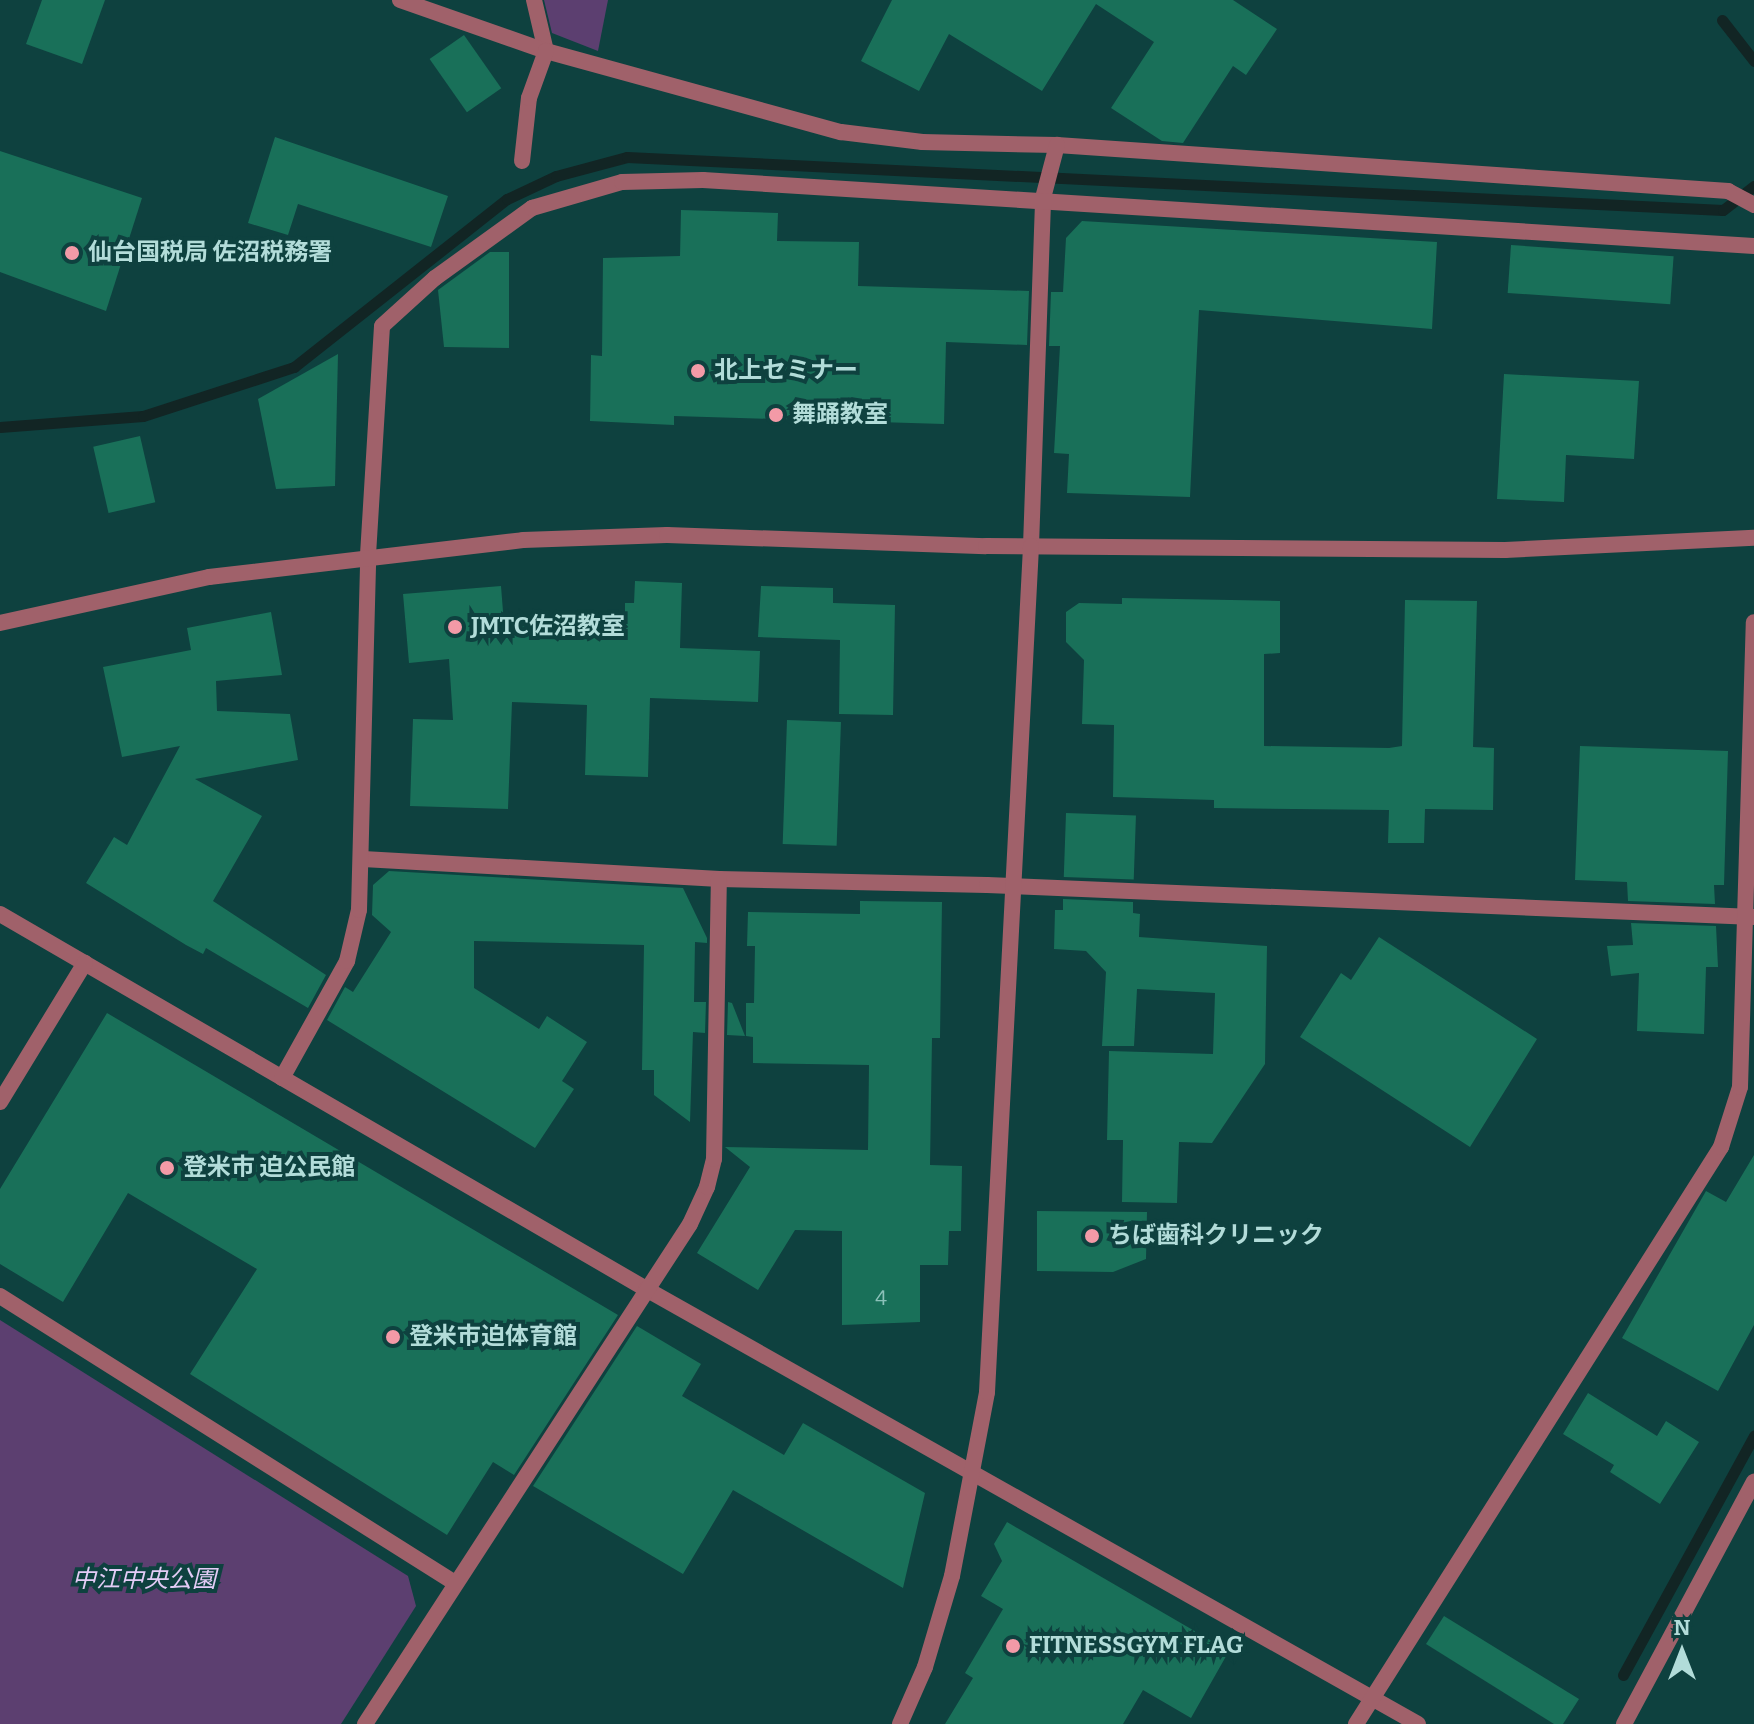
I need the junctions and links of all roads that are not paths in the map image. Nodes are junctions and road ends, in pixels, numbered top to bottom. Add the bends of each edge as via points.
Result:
1 (400, 0) edge
2 (534, 0) edge
3 (546, 51) junction
4 (1057, 145) junction
5 (522, 161) dead end
6 (1043, 198) junction
7 (1754, 205) edge
8 (1754, 246) edge
9 (1754, 538) edge
10 (1031, 546) junction
11 (368, 555) junction
12 (1754, 622) edge
13 (0, 623) edge
14 (363, 859) junction
15 (719, 879) junction
16 (1014, 886) junction
17 (0, 914) edge
18 (1749, 918) edge
19 (85, 963) junction
20 (282, 1078) junction
21 (0, 1102) edge
22 (646, 1289) junction
23 (0, 1296) edge
24 (973, 1471) junction
25 (1754, 1482) edge
26 (455, 1583) junction
27 (1372, 1699) junction
28 (365, 1724) edge
29 (900, 1724) edge
30 (1356, 1724) edge
31 (1418, 1724) edge
32 (1624, 1724) edge

1 - 3 street
2 - 3 street
3 - 4 street via 841,132 922,142
3 - 5 street via 529,98
4 - 6 street
4 - 7 street via 1728,191
6 - 8 street
6 - 10 street
6 - 11 street via 703,180 622,182 532,208 435,278 382,326
9 - 10 street via 1505,550
10 - 11 street via 667,535 523,540
10 - 16 street
11 - 13 street via 209,577
11 - 14 street
12 - 18 street
14 - 15 street
14 - 20 street via 347,961
15 - 16 street
15 - 22 street via 714,1159 690,1224
16 - 18 street
16 - 24 street via 995,1315
17 - 19 street
18 - 27 street via 1740,1087 1721,1147
19 - 20 street
19 - 21 street
20 - 22 street
22 - 24 street
22 - 26 street
23 - 26 street
24 - 27 street
24 - 29 street via 948,1589 925,1667
25 - 32 street
26 - 28 street
27 - 30 street
27 - 31 street

